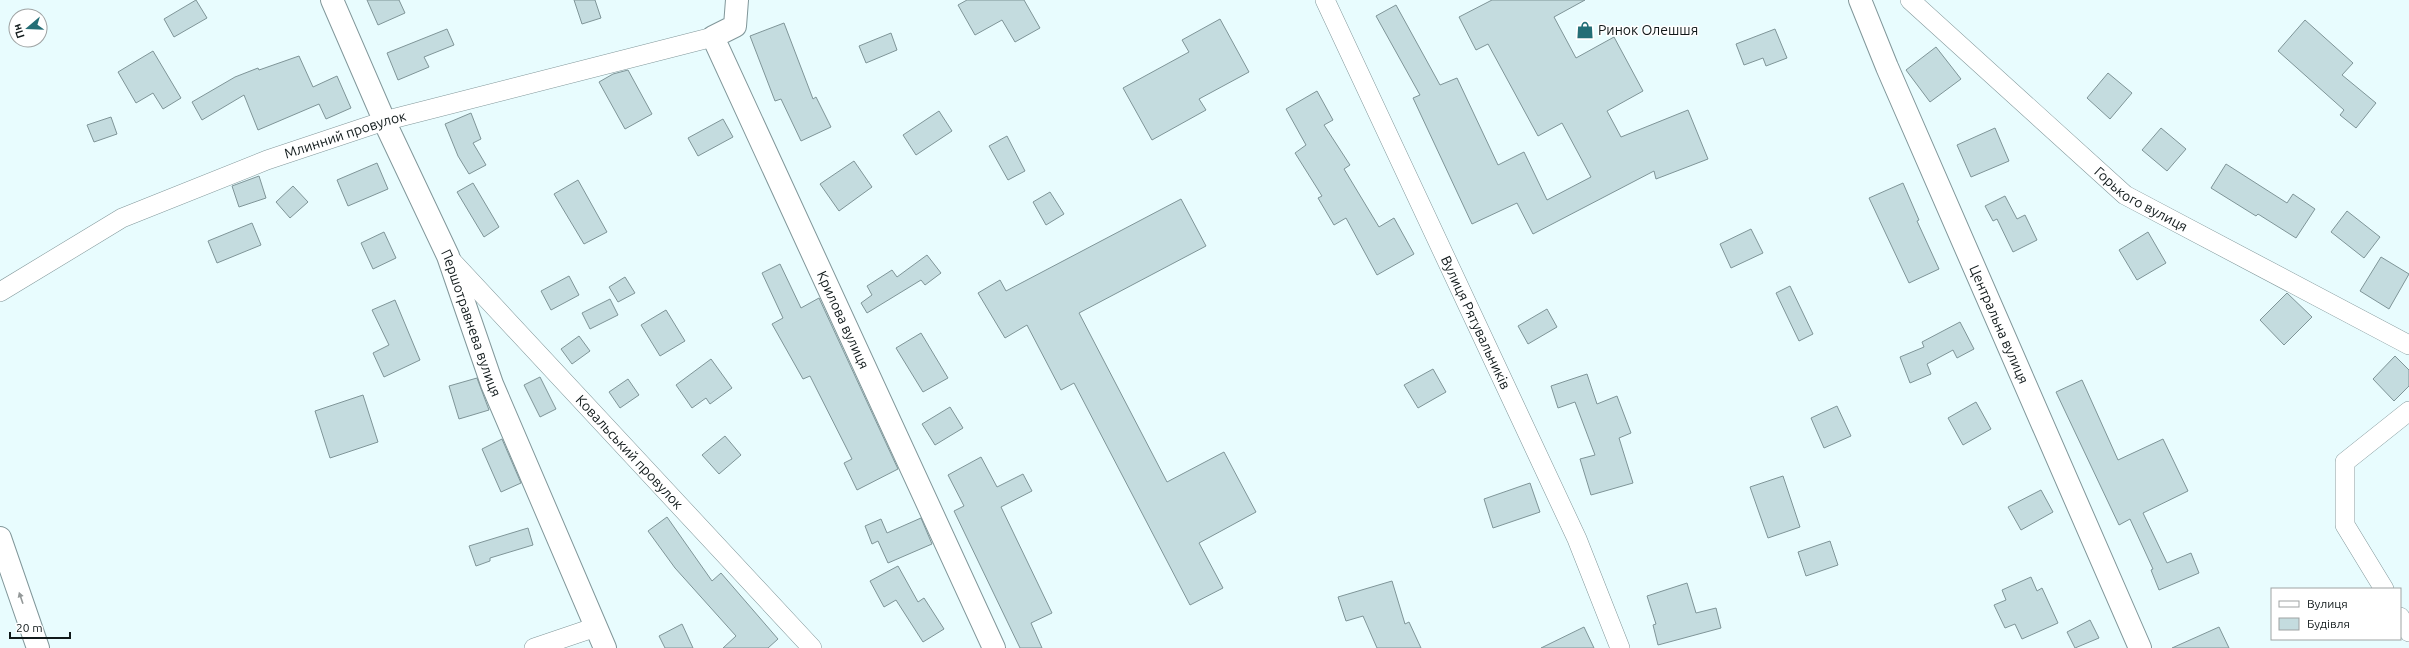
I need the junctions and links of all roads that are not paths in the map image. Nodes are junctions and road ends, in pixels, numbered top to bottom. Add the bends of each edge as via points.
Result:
1 (332, 0) edge
2 (737, 0) edge
3 (1325, 0) edge
4 (1860, 0) edge
5 (1910, 0) edge
6 (712, 37) junction
7 (384, 121) junction
8 (448, 256) junction
9 (0, 292) edge
10 (2409, 345) edge
11 (2409, 411) edge
12 (0, 538) edge
13 (2383, 588) edge
14 (2401, 619) edge
15 (596, 627) junction
16 (2409, 632) edge
17 (38, 648) edge
18 (534, 648) edge
19 (605, 648) edge
20 (812, 648) edge
21 (994, 648) edge
22 (1620, 648) edge
23 (2140, 648) edge

1 - 7 main road, Першотравнева вулиця
2 - 6 main road via 735,26
3 - 22 street, Вулиця Рятувальників via 1577,539
4 - 23 main road, Центральна вулиця
5 - 10 street, Горького вулиця via 2125,195
6 - 7 street, Млинний провулок
6 - 21 main road, Крилова вулиця
7 - 8 main road, Першотравнева вулиця
7 - 9 street, Млинний провулок via 267,160 122,218
8 - 15 main road, Першотравнева вулиця via 492,384
8 - 20 street, Ковальський провулок
11 - 13 street via 2345,462 2345,525
17 -> 12 main road
14 - 16 street
15 - 18 street
15 - 19 main road, Першотравнева вулиця

